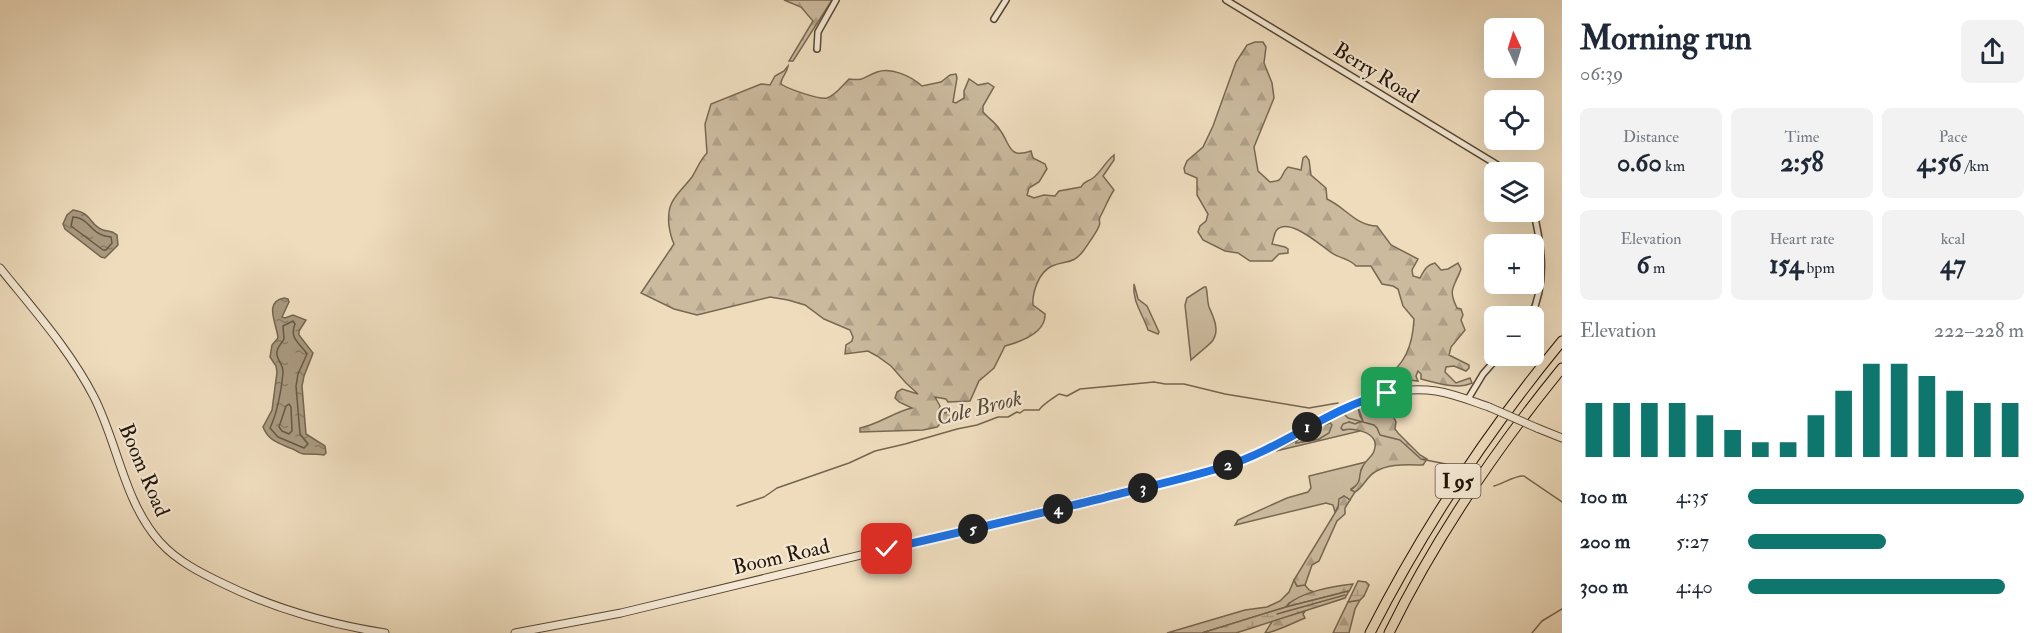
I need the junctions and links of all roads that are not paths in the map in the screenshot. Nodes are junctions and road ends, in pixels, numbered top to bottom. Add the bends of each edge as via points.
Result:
1 (836, 0) edge
2 (1006, 0) edge
3 (1226, 0) edge
4 (994, 19) dead end
5 (817, 49) dead end
6 (1494, 162) edge
7 (1535, 222) edge
8 (0, 268) edge
9 (1536, 306) edge
10 (1562, 341) edge
11 (1490, 366) edge
12 (1562, 368) edge
13 (1468, 399) junction
14 (1562, 438) edge
15 (385, 633) edge
16 (515, 633) edge
17 (1370, 633) edge
18 (1389, 633) edge

1 - 5 street via 818,32
2 - 4 street
3 - 6 street, Berry Road
7 - 9 street via 1542,275
8 - 15 street, Boom Road via 87,384 135,503 162,544 194,569 268,604
10 - 17 highway, I 95 via 1457,482 1393,587
11 - 13 street
12 - 18 highway, I 95 via 1487,468 1436,547
13 - 14 street, Boom Road, bridge
13 - 16 street, Boom Road via 1429,390 1387,393 1342,409 1248,458 1204,472 621,613

